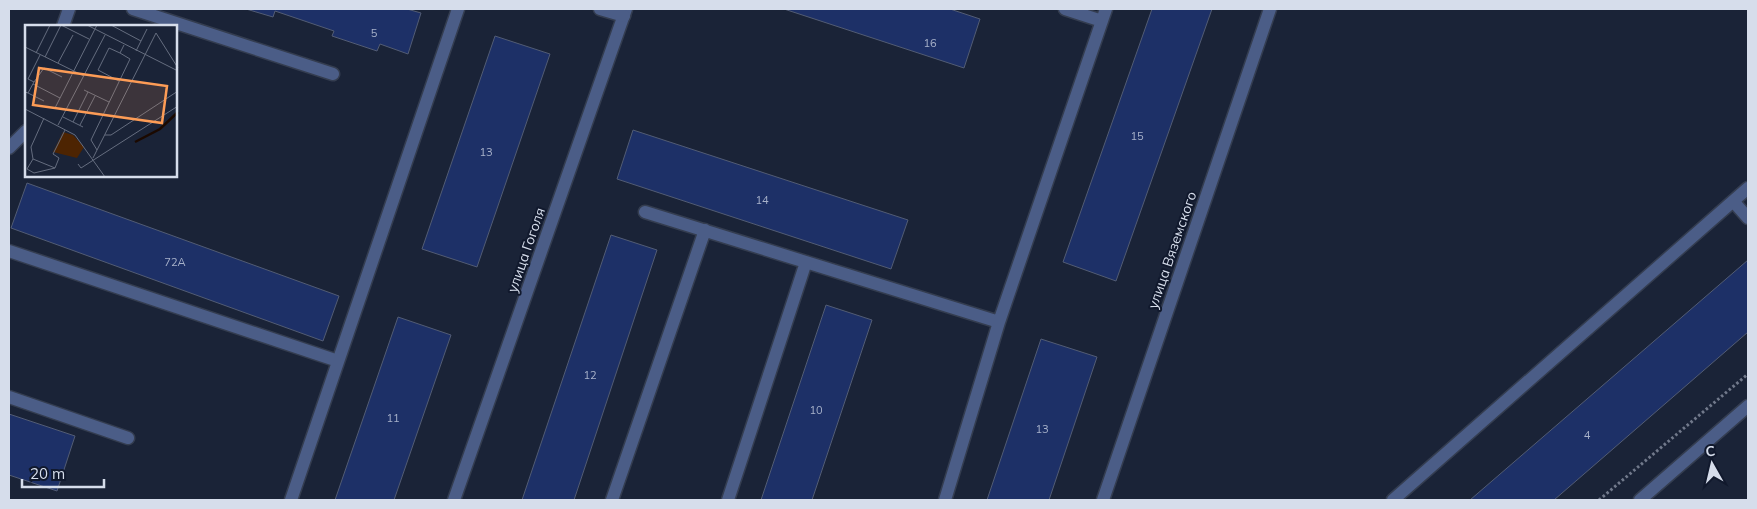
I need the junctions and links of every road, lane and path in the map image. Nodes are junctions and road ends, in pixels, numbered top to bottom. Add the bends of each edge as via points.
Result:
1 (69, 9) edge
2 (133, 9) edge
3 (458, 9) edge
4 (600, 9) edge
5 (1065, 9) edge
6 (1106, 9) edge
7 (1270, 9) edge
8 (625, 12) edge
9 (1102, 21) junction
10 (63, 25) edge
11 (333, 74) dead end
12 (25, 132) edge
13 (9, 148) edge
14 (1748, 188) edge
15 (1734, 201) junction
16 (645, 212) dead end
17 (1748, 218) edge
18 (705, 230) junction
19 (9, 250) edge
20 (806, 262) junction
21 (999, 322) junction
22 (338, 361) junction
23 (1748, 374) edge
24 (9, 397) edge
25 (1748, 406) edge
26 (128, 438) dead end
27 (291, 500) edge
28 (454, 500) edge
29 (612, 500) edge
30 (728, 500) edge
31 (945, 500) edge
32 (1102, 500) edge
33 (1393, 500) edge
34 (1599, 500) edge
35 (1640, 500) edge

1 - 10 street
2 - 11 street
3 - 22 street
4 - 8 street
5 - 9 street
6 - 9 street
7 - 32 street, улица Вяземского
8 - 28 street, улица Гоголя
9 - 21 street
12 - 13 street
14 - 15 street
15 - 17 street
15 - 33 street
16 - 18 street
18 - 20 street
18 - 29 street
19 - 22 street
20 - 21 street
20 - 30 street
21 - 31 street
22 - 27 street
23 - 34 path
24 - 26 street
25 - 35 street

